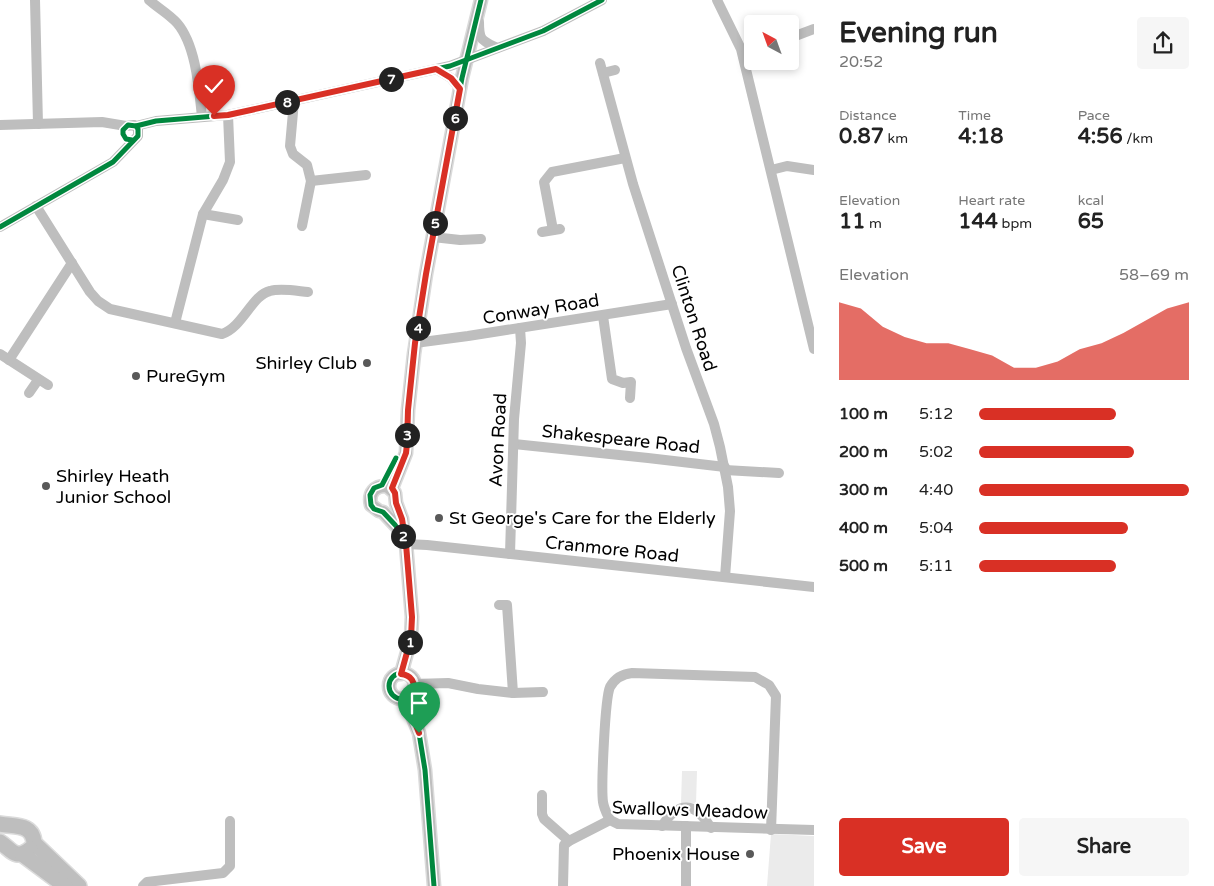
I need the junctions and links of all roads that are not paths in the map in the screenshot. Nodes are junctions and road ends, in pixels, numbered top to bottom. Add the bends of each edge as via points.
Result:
1 (35, 0) edge
2 (149, 0) edge
3 (602, 0) edge
4 (718, 0) edge
5 (481, 3) edge
6 (814, 29) edge
7 (799, 35) edge
8 (497, 48) junction
9 (744, 49) edge
10 (466, 60) junction
11 (436, 69) junction
12 (615, 70) dead end
13 (751, 70) edge
14 (460, 89) junction
15 (294, 101) junction
16 (228, 115) junction
17 (202, 117) junction
18 (38, 124) junction
19 (0, 125) edge
20 (130, 133) junction
21 (625, 158) junction
22 (771, 170) junction
23 (814, 170) edge
24 (361, 179) dead end
25 (311, 181) junction
26 (36, 206) junction
27 (203, 214) junction
28 (240, 220) dead end
29 (302, 226) dead end
30 (0, 227) edge
31 (542, 232) dead end
32 (433, 237) junction
33 (481, 239) dead end
34 (72, 263) junction
35 (311, 294) dead end
36 (672, 304) junction
37 (602, 316) junction
38 (175, 323) junction
39 (520, 328) junction
40 (415, 343) junction
41 (814, 349) edge
42 (4, 357) edge
43 (29, 393) dead end
44 (630, 398) dead end
45 (514, 444) junction
46 (725, 469) junction
47 (779, 473) dead end
48 (387, 487) junction
49 (396, 503) junction
50 (383, 512) junction
51 (405, 541) junction
52 (510, 554) junction
53 (725, 577) junction
54 (814, 587) edge
55 (499, 605) dead end
56 (401, 674) junction
57 (414, 684) junction
58 (513, 692) junction
59 (543, 692) dead end
60 (405, 698) junction
61 (542, 795) dead end
62 (610, 820) junction
63 (230, 821) dead end
64 (6, 826) edge
65 (662, 826) junction
66 (686, 826) junction
67 (711, 828) junction
68 (771, 830) junction
69 (814, 830) edge
70 (568, 841) junction
71 (2, 843) edge
72 (34, 843) junction
73 (22, 854) junction
74 (65, 886) edge
75 (79, 886) edge
76 (143, 886) edge
77 (434, 886) edge
78 (562, 886) edge
79 (686, 886) edge

1 - 18 street
2 - 17 street via 172,17 187,40 198,81
3 - 8 street via 543,31
4 - 9 street
5 - 8 street via 479,35 483,41
5 - 10 main road
6 - 7 street
8 - 10 street
10 - 11 street
10 - 14 main road
11 - 14 street via 451,78
11 - 15 street
12 - 21 street, Clinton Road via 602,68
13 - 22 street
14 - 32 main road
15 - 16 street
15 - 25 street via 290,146 293,154 307,165
16 - 17 street
16 - 27 street via 230,162
17 - 20 street via 156,121
18 - 19 street
18 - 20 street via 102,122
20 - 26 street via 121,155 113,162
21 - 31 street via 552,172 547,176 544,182 556,229
21 - 36 street, Clinton Road
22 - 23 street via 787,166
22 - 41 street
24 - 25 street
25 - 29 street via 310,216
26 - 30 street
26 - 34 street
27 - 28 street
27 - 38 street
32 - 33 street
32 - 40 main road
34 - 38 street via 90,292 104,306
34 - 42 street
35 - 38 street via 271,290 263,294 229,332 222,334
36 - 37 street, Conway Road
36 - 46 street, Clinton Road via 714,424
37 - 39 street, Conway Road
37 - 44 street via 612,379 631,382
39 - 40 street, Conway Road
39 - 45 street, Avon Road
40 - 48 main road via 407,435
42 - 43 street via 43,383
45 - 46 street, Shakespeare Road
45 - 52 street, Avon Road
46 - 47 street, Shakespeare Road
46 - 53 street, Clinton Road via 730,511
48 - 49 main road
48 - 50 main road via 374,488 370,495 374,509
49 - 50 main road
49 - 51 main road
50 - 51 main road
51 - 52 street, Cranmore Road
51 - 56 main road via 412,617 411,638
52 - 53 street, Cranmore Road
53 - 54 street, Cranmore Road
55 - 58 street via 507,605
56 - 57 main road via 410,676
56 - 60 main road via 392,678 389,689 396,698
57 - 58 street via 448,683
57 - 60 main road via 413,692
58 - 59 street
60 - 77 main road via 419,733 425,770
61 - 70 street via 544,820
62 - 65 street, Swallows Meadow via 618,824
62 - 68 street via 603,800 604,746 608,692 616,679 632,673 755,677 769,685 776,696
62 - 70 street, Swallows Meadow
63 - 76 street via 230,866 223,873 147,882
64 - 71 highway
64 - 72 highway via 28,830
65 - 66 street, Swallows Meadow
65 - 67 street via 669,815 682,808 691,808 699,811
66 - 67 street, Swallows Meadow
66 - 79 street
67 - 68 street, Swallows Meadow
68 - 69 street, Swallows Meadow
70 - 78 street via 562,852
71 - 73 highway via 10,851
72 - 73 highway via 28,852
72 - 75 highway
73 - 74 highway

